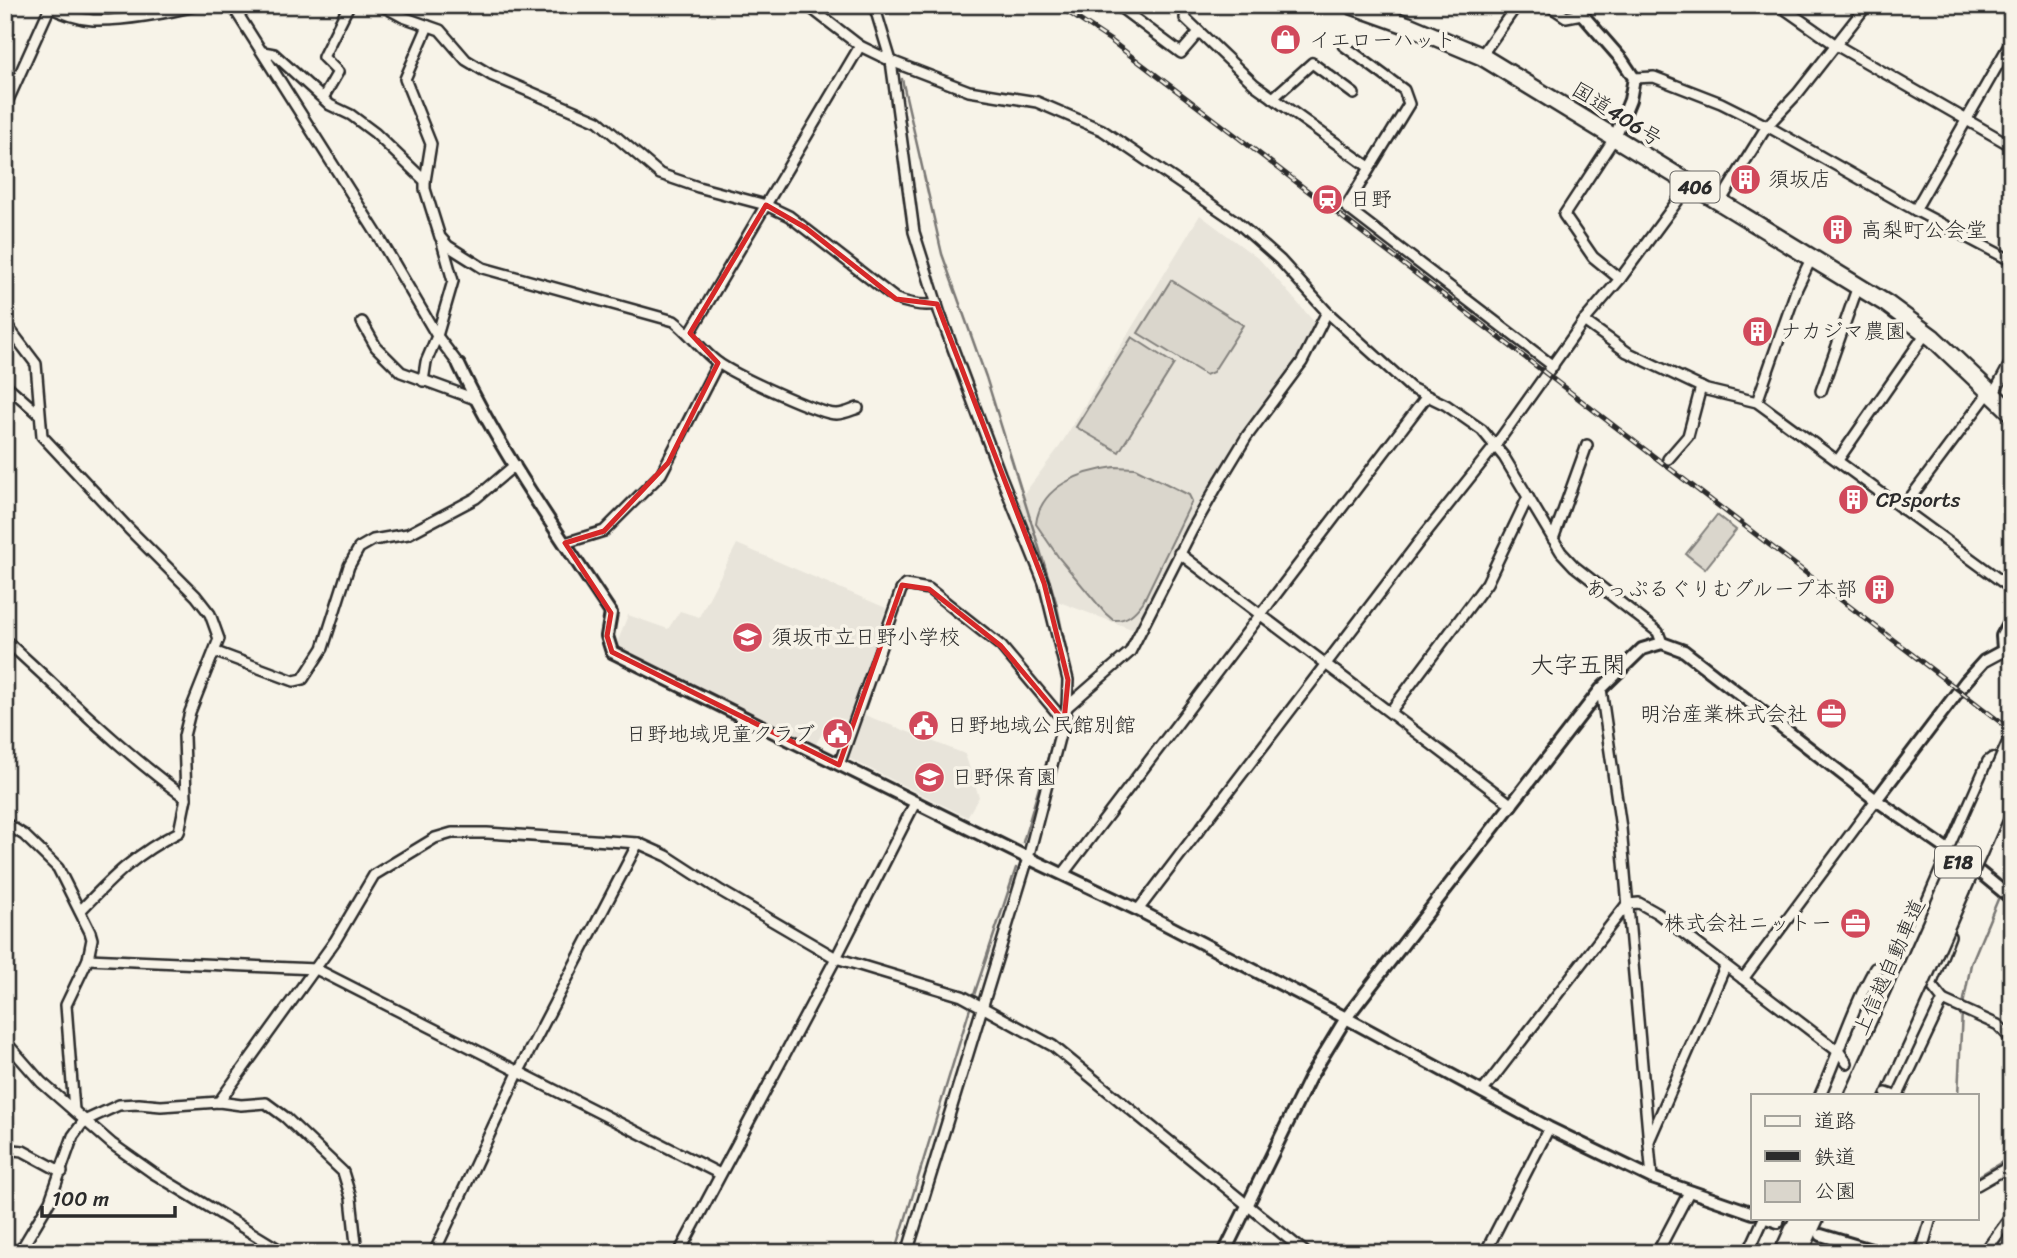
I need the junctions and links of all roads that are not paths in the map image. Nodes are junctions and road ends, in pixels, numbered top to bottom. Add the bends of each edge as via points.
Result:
1 (198, 5) edge
2 (349, 5) edge
3 (382, 5) edge
4 (807, 5) edge
5 (874, 5) edge
6 (1118, 5) edge
7 (1187, 5) edge
8 (1351, 5) edge
9 (1517, 5) edge
10 (1548, 5) edge
11 (1779, 5) edge
12 (1867, 5) edge
13 (48, 6) edge
14 (234, 6) edge
15 (1578, 9) edge
16 (429, 26) junction
17 (1199, 32) junction
18 (2012, 40) edge
19 (1343, 45) dead end
20 (1836, 45) junction
21 (860, 46) junction
22 (263, 52) junction
23 (1480, 56) junction
24 (891, 61) junction
25 (1634, 78) junction
26 (1354, 94) dead end
27 (323, 98) junction
28 (1273, 99) junction
29 (5, 107) edge
30 (1966, 121) junction
31 (1767, 126) junction
32 (1615, 137) junction
33 (2012, 146) edge
34 (1369, 167) junction
35 (425, 181) junction
36 (1690, 184) junction
37 (1720, 202) junction
38 (766, 205) junction
39 (1915, 210) junction
40 (440, 237) junction
41 (1811, 259) junction
42 (2012, 261) edge
43 (1620, 279) junction
44 (1858, 286) junction
45 (937, 303) junction
46 (1327, 312) junction
47 (1584, 321) junction
48 (362, 322) dead end
49 (5, 323) edge
50 (690, 333) junction
51 (1926, 333) junction
52 (437, 336) junction
53 (2012, 359) edge
54 (718, 363) junction
55 (459, 365) joint
56 (1553, 366) junction
57 (423, 381) junction
58 (5, 384) edge
59 (1702, 387) junction
60 (1821, 391) dead end
61 (1991, 393) junction
62 (1427, 396) junction
63 (475, 399) junction
64 (1757, 402) junction
65 (858, 408) dead end
66 (2012, 413) edge
67 (39, 414) junction
68 (1495, 446) junction
69 (1587, 446) dead end
70 (1668, 459) dead end
71 (1838, 460) junction
72 (515, 465) junction
73 (1528, 497) junction
74 (1902, 509) junction
75 (1553, 539) junction
76 (565, 543) junction
77 (1180, 553) junction
78 (2012, 589) edge
79 (1261, 614) junction
80 (2012, 618) edge
81 (5, 640) edge
82 (1662, 643) junction
83 (2007, 648) edge
84 (216, 652) junction
85 (1326, 662) junction
86 (1601, 689) junction
87 (1067, 708) junction
88 (1390, 712) junction
89 (1064, 721) junction
90 (2012, 741) edge
91 (839, 765) junction
92 (2012, 775) edge
93 (2012, 792) edge
94 (186, 798) junction
95 (1876, 800) junction
96 (915, 803) junction
97 (1512, 805) junction
98 (5, 823) edge
99 (638, 843) junction
100 (1948, 850) junction
101 (1028, 858) junction
102 (1977, 870) junction
103 (1063, 874) junction
104 (2010, 898) edge
105 (1626, 904) junction
106 (1138, 910) junction
107 (80, 912) junction
108 (836, 958) junction
109 (88, 959) junction
110 (1725, 967) junction
111 (316, 969) junction
112 (1743, 979) junction
113 (1913, 982) junction
114 (1943, 1000) junction
115 (976, 1004) junction
116 (1346, 1018) junction
117 (2012, 1040) edge
118 (5, 1041) edge
119 (1840, 1053) junction
120 (1847, 1063) dead end
121 (519, 1072) junction
122 (1482, 1092) junction
123 (1820, 1094) edge
124 (1855, 1094) edge
125 (1883, 1094) edge
126 (1898, 1094) edge
127 (219, 1102) junction
128 (74, 1110) junction
129 (85, 1121) junction
130 (1549, 1128) junction
131 (1648, 1143) junction
132 (5, 1149) edge
133 (2012, 1165) edge
134 (62, 1172) junction
135 (720, 1174) junction
136 (1652, 1178) junction
137 (1979, 1184) edge
138 (1689, 1192) junction
139 (1248, 1206) junction
140 (1751, 1212) edge
141 (2012, 1215) edge
142 (1764, 1220) edge
143 (1772, 1220) edge
144 (1798, 1220) edge
145 (1814, 1220) edge
146 (1930, 1220) edge
147 (1778, 1222) dead end
148 (1821, 1235) dead end
149 (1840, 1241) junction
150 (19, 1253) edge
151 (284, 1253) edge
152 (357, 1253) edge
153 (434, 1253) edge
154 (678, 1253) edge
155 (907, 1253) edge
156 (1224, 1253) edge
157 (1306, 1253) edge
158 (1485, 1253) edge
159 (1657, 1253) edge
160 (1748, 1253) edge
161 (1783, 1253) edge
162 (1799, 1253) edge
163 (1834, 1253) edge
164 (1881, 1253) edge
165 (1922, 1253) edge
166 (1984, 1253) edge

1 - 13 street via 94,20 62,14
2 - 27 street via 323,57 338,72
3 - 16 street
4 - 21 street
5 - 24 street
6 - 17 street via 1181,53
7 - 17 street via 1185,19
8 - 23 highway, 国道406号 / 406
9 - 23 street
10 - 15 street via 1566,17
11 - 20 street
12 - 20 street
13 - 29 street
14 - 22 street
15 - 25 street
16 - 35 street via 405,79 431,144
16 - 38 street via 440,30 477,68 598,121 660,174
17 - 28 street
18 - 30 street
19 - 34 street via 1404,90 1409,104
20 - 30 street
20 - 31 street
21 - 24 street
21 - 38 street
22 - 27 street via 274,54
22 - 52 street
23 - 32 highway, 国道406号 / 406
24 - 45 street via 914,232
24 - 46 street via 969,91 1037,102 1102,130 1237,222 1280,260
25 - 31 street via 1654,76
25 - 32 street
26 - 28 street via 1312,63
27 - 35 street via 375,133
28 - 34 street
30 - 33 street
30 - 39 street
31 - 37 street
31 - 39 street
32 - 36 highway, 国道406号 / 406
32 - 43 street via 1564,215 1593,257
34 - 56 street via 1346,207
35 - 40 street
36 - 37 highway, 国道406号 / 406
36 - 43 street
37 - 41 highway, 国道406号 / 406
38 - 45 street via 806,228 897,299 928,306
38 - 50 street
39 - 42 street
40 - 50 street via 483,268 674,321
40 - 52 street via 453,281
41 - 44 highway, 国道406号 / 406
41 - 64 street
43 - 47 street
44 - 51 highway, 国道406号 / 406
44 - 60 street
45 - 87 street via 1044,583 1068,680
46 - 62 street via 1410,388
46 - 77 street via 1302,362 1247,436
47 - 56 street
47 - 59 street via 1627,352
48 - 57 street via 376,346 401,372
49 - 67 street via 36,365
50 - 54 street
51 - 61 highway, 国道406号 / 406
51 - 71 street
52 - 55 street
52 - 57 street
53 - 61 street
54 - 65 street via 784,396 836,414
54 - 76 street via 661,474 604,531
55 - 63 street
56 - 68 street
57 - 63 street
58 - 67 street
59 - 64 street
59 - 70 street via 1688,436
61 - 66 highway, 国道406号 / 406
61 - 74 street
62 - 68 street via 1482,430
62 - 79 street
63 - 72 street
64 - 71 street
67 - 84 street via 41,436 196,596 214,623 219,639
68 - 73 street
68 - 85 street
69 - 75 street
71 - 74 street
72 - 76 street
72 - 84 street via 476,498 420,528 359,548 323,648 303,679 293,681
73 - 75 street
73 - 88 street via 1487,583
74 - 78 street
75 - 82 street via 1574,566 1658,632
76 - 91 street via 611,613 607,636 612,653
77 - 79 street
77 - 87 street via 1129,652
79 - 85 street
79 - 103 street
80 - 83 street via 2002,636
81 - 94 street via 108,736
82 - 86 street via 1642,649
82 - 95 street via 1684,652
83 - 95 street via 1984,661 1966,681
84 - 94 street via 184,736
85 - 88 street
85 - 106 street
86 - 97 street
86 - 105 street via 1621,828
87 - 89 street
88 - 97 street
89 - 91 street via 1001,646 929,589 905,585
89 - 101 street
90 - 113 highway, 上信越自動車道 / E18, bridge
91 - 96 street
92 - 100 street via 1992,758 1988,761
92 - 113 highway, 上信越自動車道 / E18, bridge
93 - 102 street
94 - 107 street via 179,832 150,846 125,866
95 - 100 street
95 - 112 street
96 - 101 street
96 - 108 street
97 - 116 street
98 - 107 street via 58,868
99 - 108 street
99 - 111 street via 487,833 435,838 374,875
99 - 121 street
100 - 102 street
100 - 113 street
101 - 103 street
101 - 115 street
102 - 104 street
102 - 113 street
103 - 106 street
105 - 110 street via 1639,903 1657,913
105 - 122 street
105 - 131 street
106 - 116 street
107 - 109 street via 92,939
108 - 115 street via 932,985
108 - 135 street
109 - 111 street
109 - 128 street via 66,1005
110 - 112 street
110 - 131 street
111 - 121 street
111 - 127 street
112 - 119 street
113 - 114 street
113 - 119 street via 1884,966 1875,968
113 - 124 highway, 上信越自動車道 / E18
113 - 125 highway, 上信越自動車道 / E18
114 - 117 street via 1998,1025
114 - 126 street
115 - 139 street via 1053,1046
115 - 155 street
116 - 122 street
116 - 139 street via 1310,1079
118 - 128 street via 41,1082
119 - 120 street
119 - 123 street
121 - 135 street
121 - 153 street
122 - 130 street
127 - 129 street via 119,1105
127 - 152 street via 266,1103 343,1172
128 - 129 street
129 - 134 street via 74,1136
129 - 151 street via 153,1172
130 - 136 street
130 - 158 street
131 - 136 street
132 - 134 street via 23,1151
133 - 137 street
134 - 150 street
135 - 154 street
136 - 138 street
138 - 140 street
138 - 159 street
139 - 156 street
139 - 157 street
141 - 166 street
142 - 160 street
143 - 147 street
144 - 161 highway
145 - 162 highway
146 - 165 street
148 - 149 street
149 - 163 street
149 - 164 street

